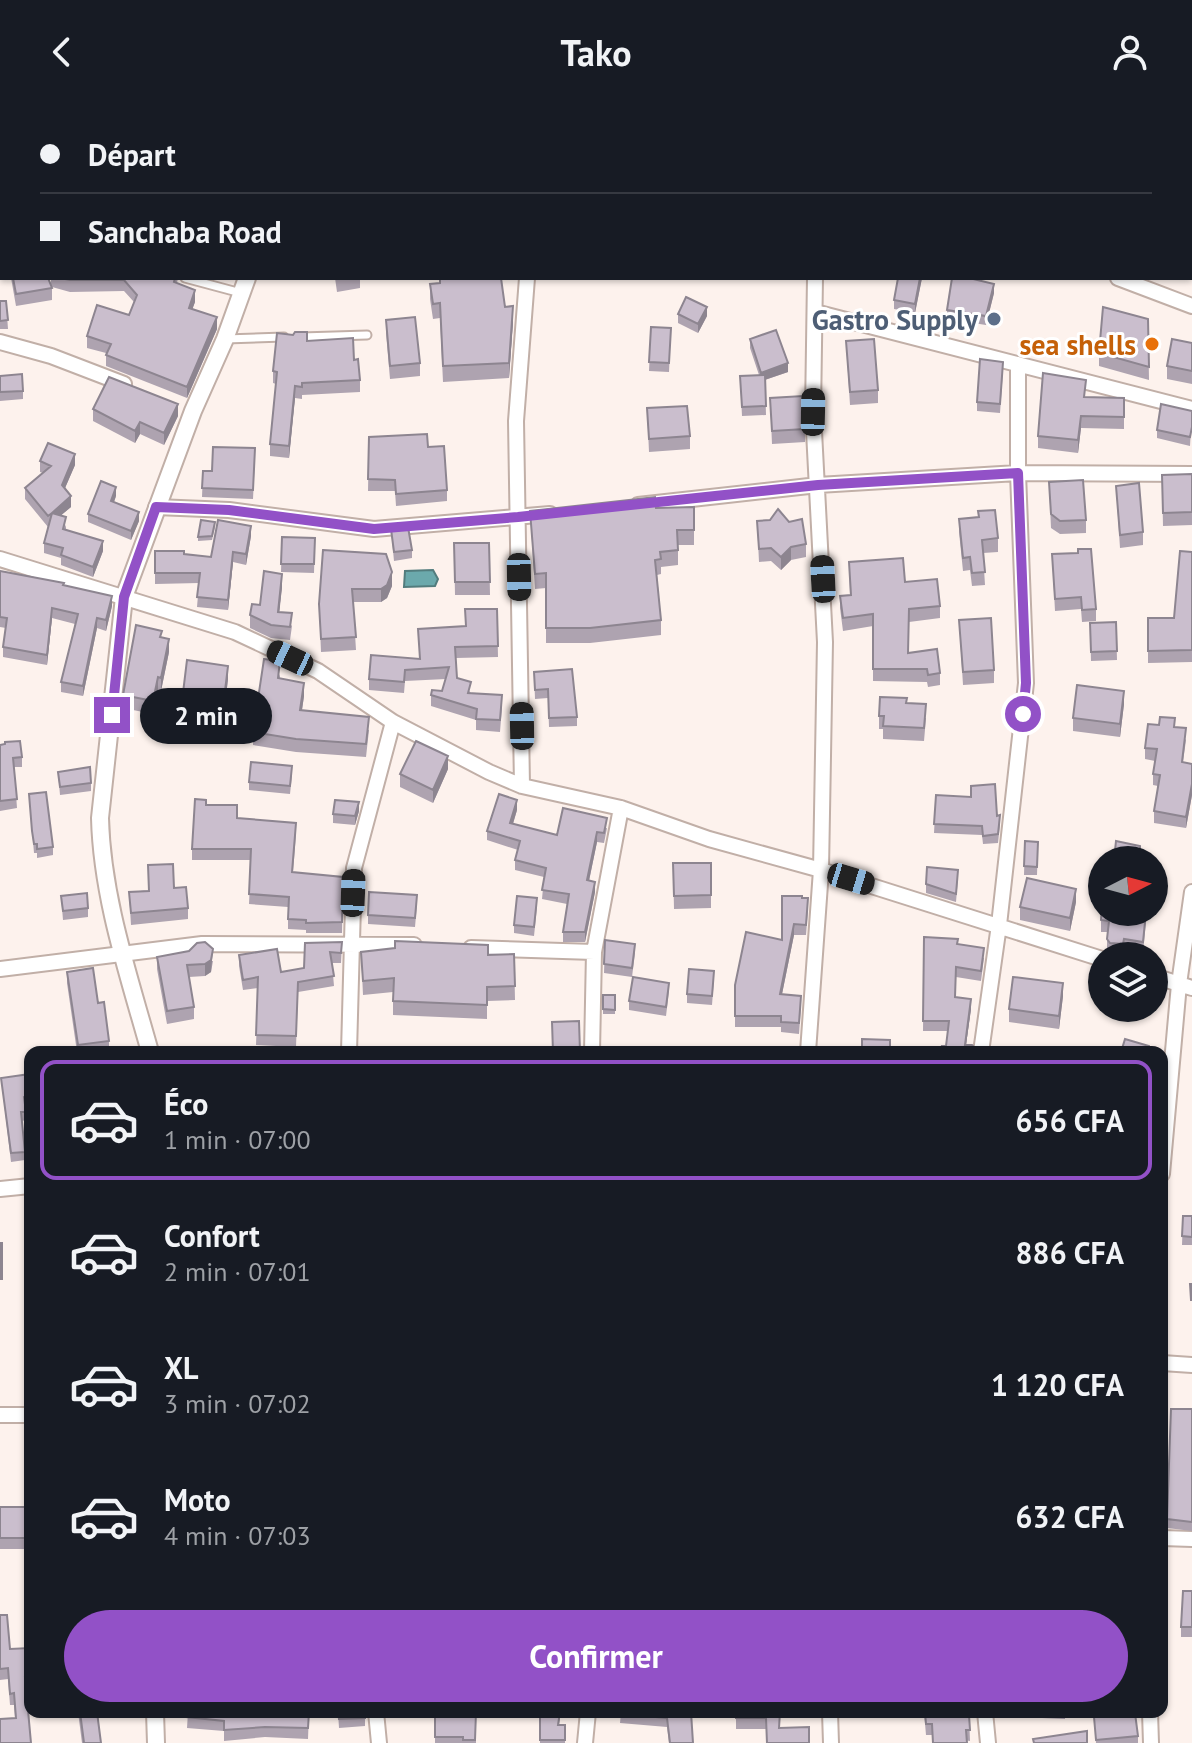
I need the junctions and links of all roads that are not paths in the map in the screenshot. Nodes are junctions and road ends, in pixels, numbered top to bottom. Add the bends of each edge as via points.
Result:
1 (202, 280) edge
2 (527, 280) edge
3 (815, 280) edge
4 (1123, 280) edge
5 (244, 285) edge
6 (1192, 306) edge
7 (815, 312) junction
8 (367, 335) dead end
9 (225, 339) junction
10 (0, 342) edge
11 (1018, 364) junction
12 (136, 389) edge
13 (1192, 409) edge
14 (1018, 473) junction
15 (1192, 474) edge
16 (818, 485) junction
17 (629, 506) edge
18 (156, 507) junction
19 (566, 512) edge
20 (518, 517) junction
21 (0, 559) edge
22 (124, 597) junction
23 (393, 722) junction
24 (522, 786) junction
25 (621, 808) junction
26 (821, 870) junction
27 (1192, 892) edge
28 (999, 925) junction
29 (351, 943) junction
30 (425, 946) edge
31 (454, 947) edge
32 (594, 952) junction
33 (1088, 954) edge
34 (124, 955) junction
35 (0, 969) edge
36 (1186, 986) edge
37 (148, 1046) edge
38 (349, 1046) edge
39 (592, 1046) edge
40 (808, 1046) edge
41 (982, 1046) edge
42 (1168, 1127) edge
43 (24, 1187) edge
44 (0, 1189) edge
45 (1168, 1363) edge
46 (1192, 1365) edge
47 (0, 1415) edge
48 (24, 1415) edge
49 (1168, 1538) edge
50 (1192, 1539) edge
51 (155, 1718) edge
52 (377, 1718) edge
53 (587, 1718) edge
54 (830, 1718) edge
55 (986, 1718) edge
56 (1150, 1718) edge
57 (156, 1743) edge
58 (379, 1743) edge
59 (585, 1743) edge
60 (831, 1743) edge
61 (988, 1743) edge
62 (1151, 1743) edge

1 - 5 lane
2 - 20 street via 516,421
3 - 7 street
4 - 6 street
5 - 9 street
7 - 11 street
7 - 16 street
8 - 9 lane
9 - 18 street via 186,408
10 - 12 street
11 - 13 street
11 - 14 street
14 - 15 street
14 - 16 street
14 - 28 street via 1026,683
16 - 17 street
16 - 26 street via 825,642
18 - 20 street via 229,510 374,529
18 - 22 street
19 - 20 street
20 - 24 street
21 - 22 street
22 - 23 street via 249,638 318,671
22 - 34 street via 100,818 106,878
23 - 24 street
23 - 29 street via 354,868
24 - 25 street
25 - 26 street
25 - 32 street
26 - 28 street
26 - 40 street
27 - 36 street
28 - 33 street
28 - 41 street
29 - 30 street
29 - 34 street via 202,944
29 - 38 street
31 - 32 street
32 - 39 street
34 - 35 street
34 - 37 street
36 - 42 street
43 - 44 street
45 - 46 street
47 - 48 street
49 - 50 street
51 - 57 street
52 - 58 street
53 - 59 street
54 - 60 street
55 - 61 street
56 - 62 street

